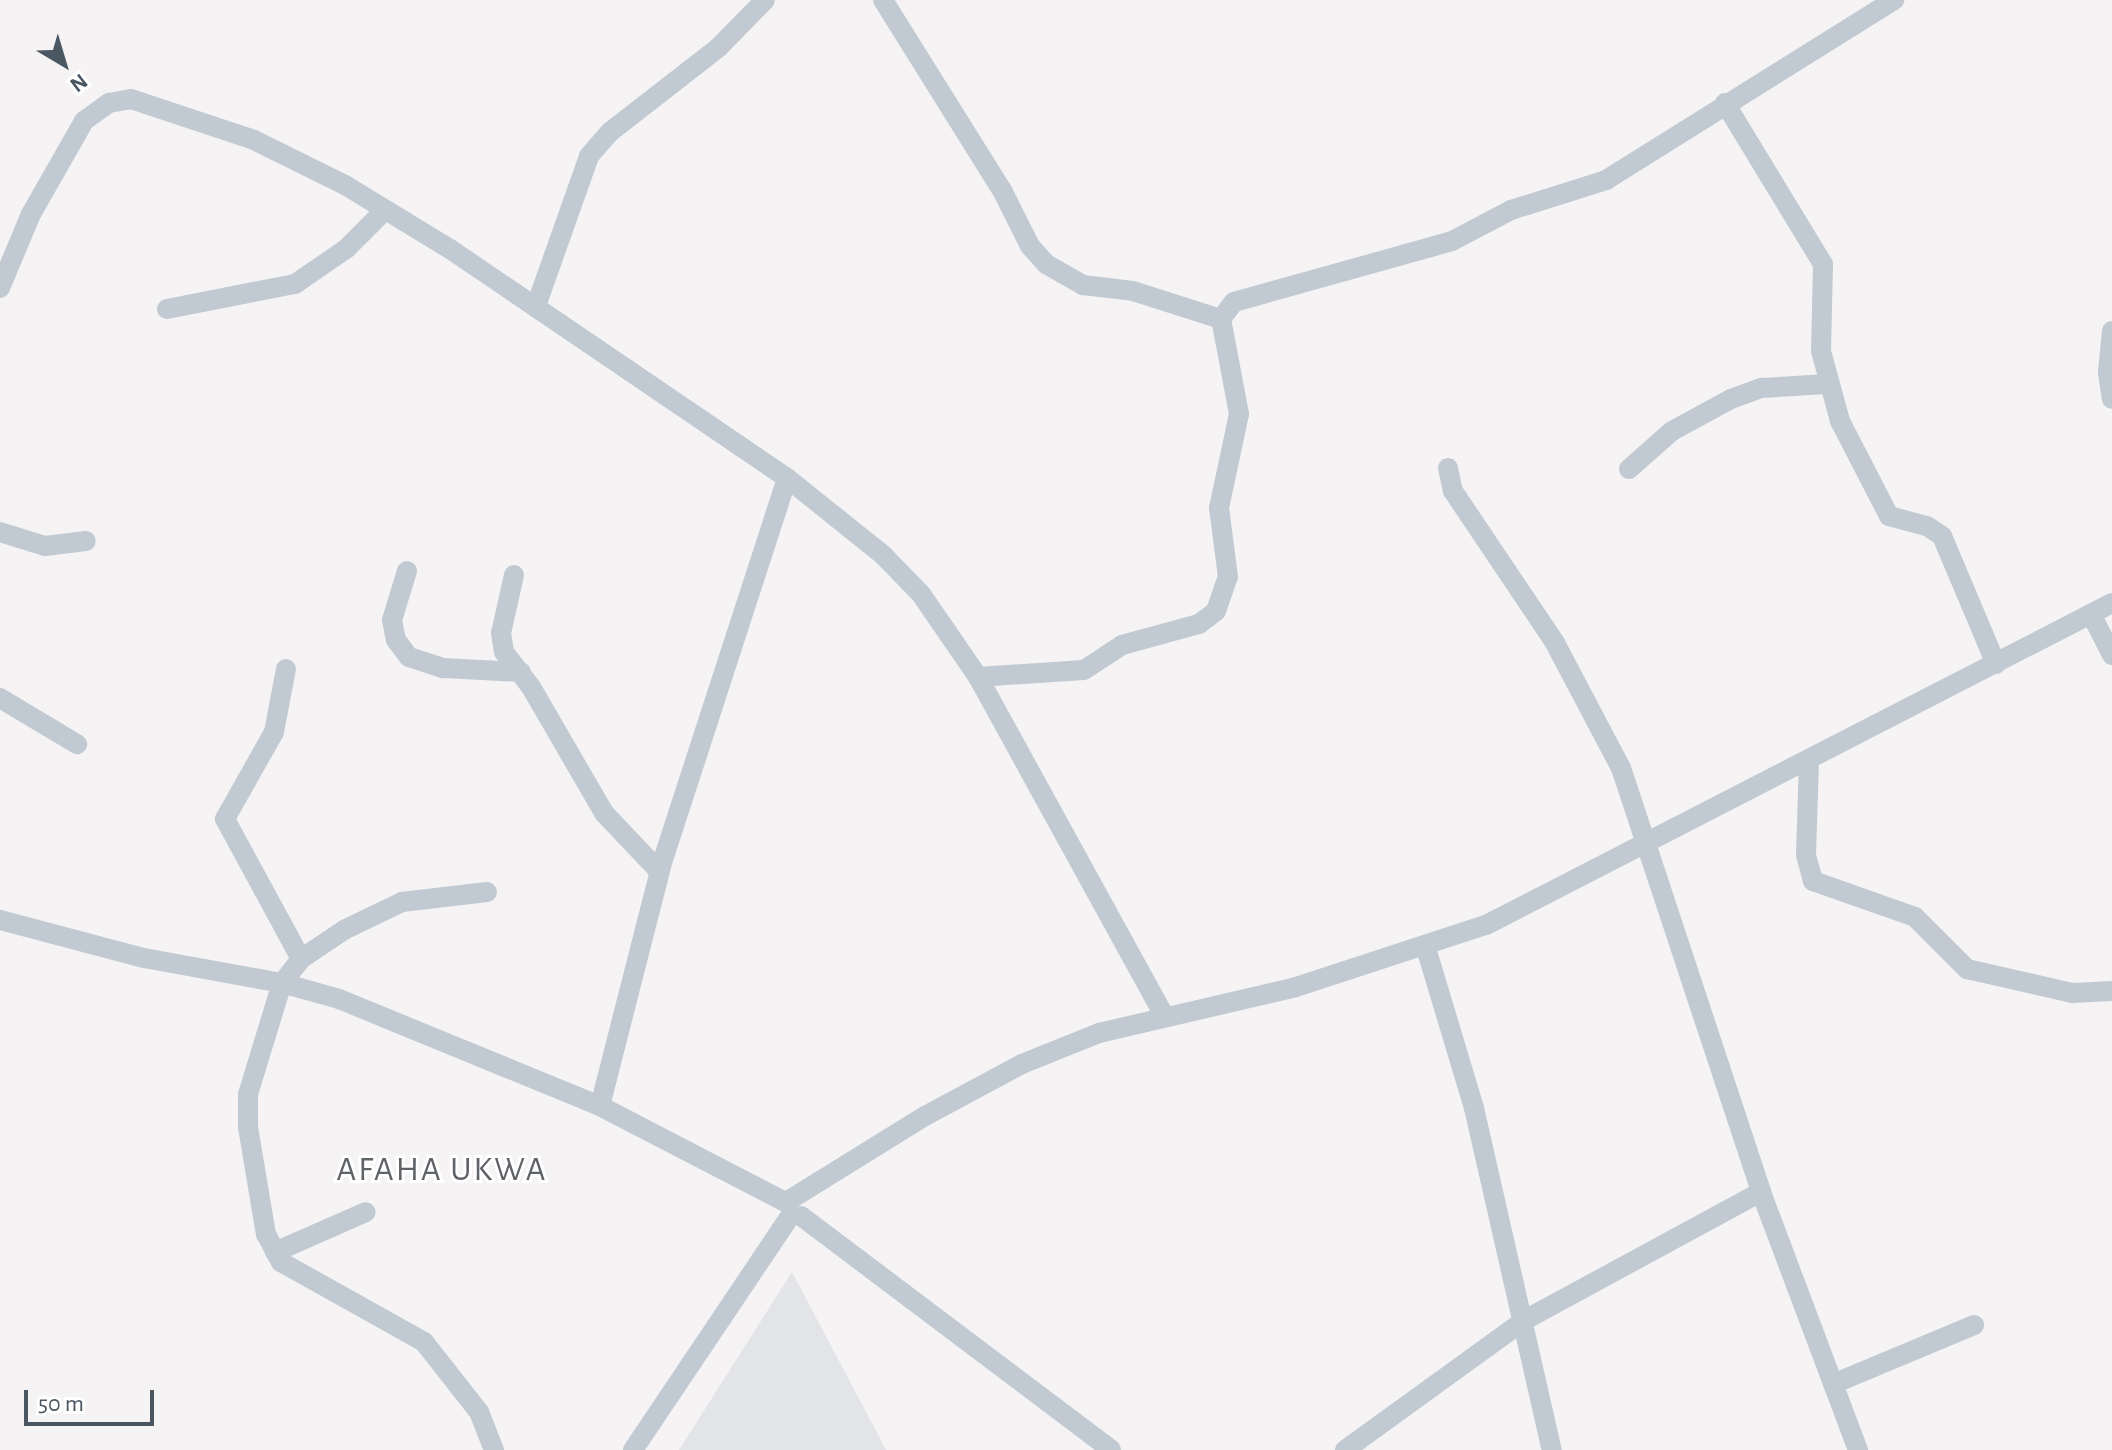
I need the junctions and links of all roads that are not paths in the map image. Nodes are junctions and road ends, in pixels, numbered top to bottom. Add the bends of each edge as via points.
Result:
1 (765, 0) edge
2 (883, 0) edge
3 (1894, 0) edge
4 (1725, 103) junction
5 (385, 210) junction
6 (0, 288) edge
7 (536, 306) junction
8 (167, 309) dead end
9 (1221, 319) junction
10 (2112, 331) edge
11 (1827, 384) junction
12 (2112, 399) edge
13 (1448, 468) dead end
14 (1629, 469) dead end
15 (787, 478) junction
16 (0, 532) edge
17 (86, 541) dead end
18 (407, 571) dead end
19 (514, 575) dead end
20 (2112, 603) edge
21 (2091, 614) junction
22 (2112, 655) edge
23 (1996, 664) junction
24 (286, 669) dead end
25 (521, 672) junction
26 (978, 677) junction
27 (0, 698) edge
28 (77, 744) dead end
29 (1809, 760) junction
30 (1646, 846) junction
31 (659, 871) junction
32 (487, 892) dead end
33 (0, 920) edge
34 (1426, 948) junction
35 (301, 959) junction
36 (282, 983) junction
37 (2112, 991) edge
38 (1164, 1015) junction
39 (600, 1106) junction
40 (1761, 1192) junction
41 (795, 1208) junction
42 (366, 1212) dead end
43 (275, 1252) junction
44 (1523, 1321) junction
45 (1974, 1325) dead end
46 (1833, 1384) junction
47 (494, 1450) edge
48 (633, 1450) edge
49 (1111, 1450) edge
50 (1345, 1450) edge
51 (1552, 1450) edge
52 (1858, 1450) edge

1 - 7 street via 718,48 610,132 589,156
2 - 9 street via 1003,192 1030,246 1046,264 1083,285 1133,291
3 - 4 street
4 - 9 street via 1606,180 1511,210 1452,241 1234,302
4 - 11 street via 1823,264 1821,351
5 - 6 street via 254,140 149,102 109,103 84,121 55,167
5 - 7 street
5 - 8 street via 346,249 295,284
7 - 15 street
9 - 26 street via 1239,414 1219,508 1228,577 1216,611 1199,624 1122,645 1084,670
10 - 12 street
11 - 14 street via 1762,388 1731,399 1672,431
11 - 23 street via 1889,516 1927,526 1942,536
13 - 30 street via 1453,491 1555,643 1606,737
15 - 26 street via 883,555 921,594
15 - 31 street
16 - 17 street via 45,546
18 - 25 street via 392,620 396,640 409,657 443,668
19 - 25 street via 500,640
20 - 21 street
21 - 22 street
21 - 23 street
23 - 29 street
24 - 35 street via 274,732 225,819
25 - 31 street via 604,813
26 - 38 street
27 - 28 street
29 - 30 street
29 - 37 street via 1806,855 1813,881 1915,917 1967,969 2073,993
30 - 34 street
30 - 40 street
31 - 39 street
32 - 35 street via 423,896 394,905
33 - 36 street via 144,958
34 - 38 street via 1296,987
34 - 44 street via 1464,1071
35 - 36 street
36 - 39 street via 398,1021
36 - 43 street via 248,1094 258,1198
38 - 41 street via 1099,1033 1022,1064 847,1161
39 - 41 street
40 - 44 street
40 - 46 street
41 - 48 street
41 - 49 street
42 - 43 street
43 - 47 street via 297,1274 424,1342 479,1412
44 - 50 street
44 - 51 street
45 - 46 street
46 - 52 street

